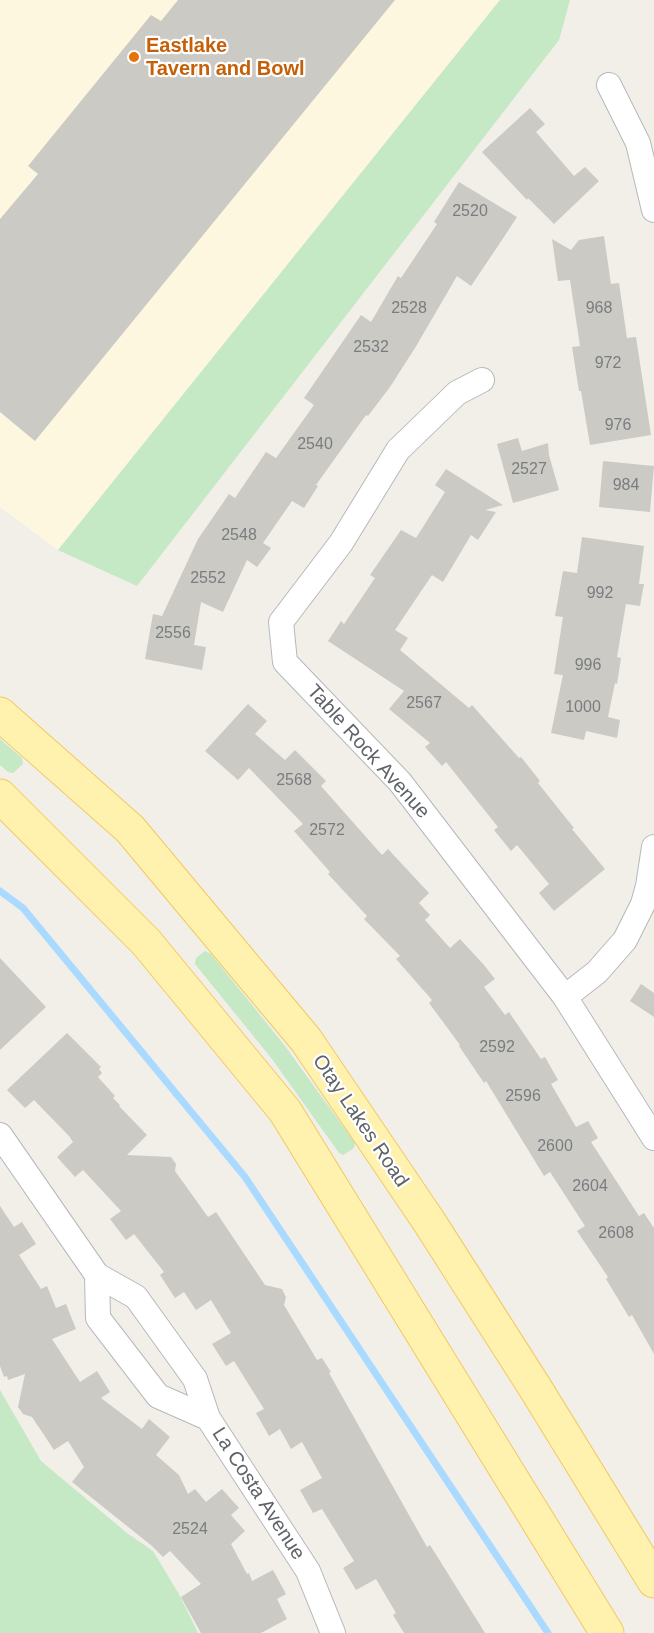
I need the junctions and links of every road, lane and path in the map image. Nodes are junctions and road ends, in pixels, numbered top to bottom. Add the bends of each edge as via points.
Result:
1 (609, 85) dead end
2 (654, 210) edge
3 (482, 380) dead end
4 (0, 714) edge
5 (0, 796) edge
6 (654, 847) edge
7 (565, 997) junction
8 (0, 1135) edge
9 (654, 1138) edge
10 (97, 1275) junction
11 (208, 1418) junction
12 (654, 1581) edge
13 (333, 1633) edge
14 (607, 1633) edge

1 - 2 street via 638,143
3 - 7 street, Table Rock Avenue via 458,393 398,450 341,543 281,622 285,662 400,782
4 - 12 main road, Otay Lakes Road via 130,829 306,1040 448,1252
5 - 14 main road via 146,942 285,1110
6 - 7 street via 643,904 625,940 597,972
7 - 9 street, Table Rock Avenue
8 - 10 street, La Costa Avenue
10 - 11 street, La Costa Avenue via 136,1297 195,1379
10 - 11 street, La Costa Avenue via 98,1318 158,1396
11 - 13 street, La Costa Avenue via 308,1571

